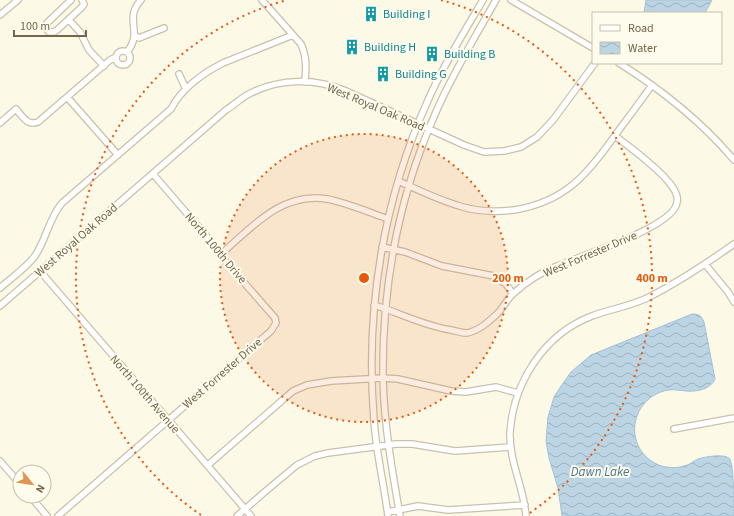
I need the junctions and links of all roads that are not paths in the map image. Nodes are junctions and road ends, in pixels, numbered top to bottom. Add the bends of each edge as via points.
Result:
1 (18, 0) edge
2 (72, 0) edge
3 (82, 0) edge
4 (141, 0) edge
5 (262, 0) edge
6 (482, 0) edge
7 (496, 0) edge
8 (511, 0) edge
9 (0, 16) edge
10 (68, 20) junction
11 (164, 28) dead end
12 (293, 35) junction
13 (135, 36) junction
14 (592, 47) edge
15 (127, 52) junction
16 (116, 57) junction
17 (594, 64) edge
18 (620, 64) edge
19 (104, 66) junction
20 (179, 74) dead end
21 (439, 78) junction
22 (305, 82) junction
23 (449, 83) junction
24 (652, 85) junction
25 (186, 89) junction
26 (67, 97) junction
27 (0, 123) edge
28 (418, 124) junction
29 (428, 129) junction
30 (615, 136) junction
31 (118, 156) junction
32 (734, 160) edge
33 (153, 174) junction
34 (398, 181) junction
35 (409, 186) junction
36 (388, 219) junction
37 (734, 244) edge
38 (382, 247) junction
39 (394, 249) junction
40 (220, 255) junction
41 (705, 264) junction
42 (40, 271) junction
43 (0, 288) edge
44 (513, 294) junction
45 (734, 302) edge
46 (374, 305) junction
47 (0, 306) edge
48 (386, 308) junction
49 (276, 323) joint
50 (372, 378) junction
51 (383, 378) junction
52 (518, 393) junction
53 (734, 418) edge
54 (168, 420) junction
55 (674, 429) dead end
56 (389, 445) junction
57 (377, 446) junction
58 (511, 447) junction
59 (0, 461) edge
60 (208, 465) junction
61 (12, 475) edge
62 (37, 504) edge
63 (525, 505) junction
64 (245, 509) junction
65 (400, 513) edge
66 (388, 514) edge
67 (47, 516) edge
68 (58, 516) edge
69 (237, 516) edge
70 (251, 516) edge
71 (526, 516) edge

1 - 9 street
2 - 10 street via 48,21 46,27 49,32 54,32
3 - 10 street via 83,6
4 - 13 street via 133,12
5 - 12 street
6 - 21 street
7 - 23 street
8 - 14 street
10 - 19 street via 80,32 89,50
11 - 13 street via 139,38
12 - 22 street via 304,52
12 - 25 street via 219,65
13 - 15 street
15 - 16 street via 120,52
15 - 16 street via 130,58 127,64 118,64
16 - 19 street
17 - 29 street, West Royal Oak Road via 553,120 537,138 521,147 484,152
18 - 24 street
19 - 26 street
20 - 25 street
21 - 23 street
21 - 28 street
22 - 28 street, West Royal Oak Road via 339,89
22 - 33 street, West Royal Oak Road via 275,84 248,95 226,110
23 - 29 street
24 - 30 street
24 - 32 street via 693,118
25 - 31 street via 171,109
26 - 27 street via 33,124 28,123 16,109
26 - 31 street
28 - 29 street, West Royal Oak Road
28 - 34 street
29 - 35 street
30 - 35 street via 595,163 572,186 552,198 526,207 500,211 472,209 446,202
30 - 44 street, West Forrester Drive via 650,164 675,190 678,196 674,211 653,226 619,242 556,266
31 - 43 street via 62,203 34,257
33 - 40 street, North 100th Drive
33 - 42 street, West Royal Oak Road
34 - 35 street
34 - 36 street
35 - 39 street
36 - 38 street
36 - 40 street via 329,200 296,200 274,209 256,222
37 - 41 street
38 - 39 street
38 - 46 street
39 - 44 street via 442,266 494,276 506,284
39 - 48 street
40 - 49 street, North 100th Drive via 275,318
41 - 45 street
41 - 52 street via 648,298 590,316 572,326 543,350 524,378
42 - 47 street, West Royal Oak Road
42 - 54 street, North 100th Avenue
44 - 48 street, West Forrester Drive via 479,329 466,333 429,326
46 - 48 street, West Forrester Drive
46 - 50 street
48 - 51 street
49 - 54 street, West Forrester Drive via 271,331
50 - 51 street
50 - 57 street
50 - 60 street via 307,384 293,391
51 - 52 street via 451,391 466,392 496,387
51 - 56 street
52 - 58 street via 511,420
53 - 55 street
54 - 60 street, North 100th Avenue
54 - 68 street, West Forrester Drive
56 - 57 street
56 - 58 street via 412,444 456,451
56 - 65 street
57 - 64 street via 328,452 306,460
57 - 66 street
58 - 63 street
59 - 61 street
60 - 64 street, North 100th Avenue
62 - 67 street
63 - 65 street via 448,510 418,506
63 - 71 street
64 - 69 street
64 - 70 street, North 100th Avenue
65 - 66 street

